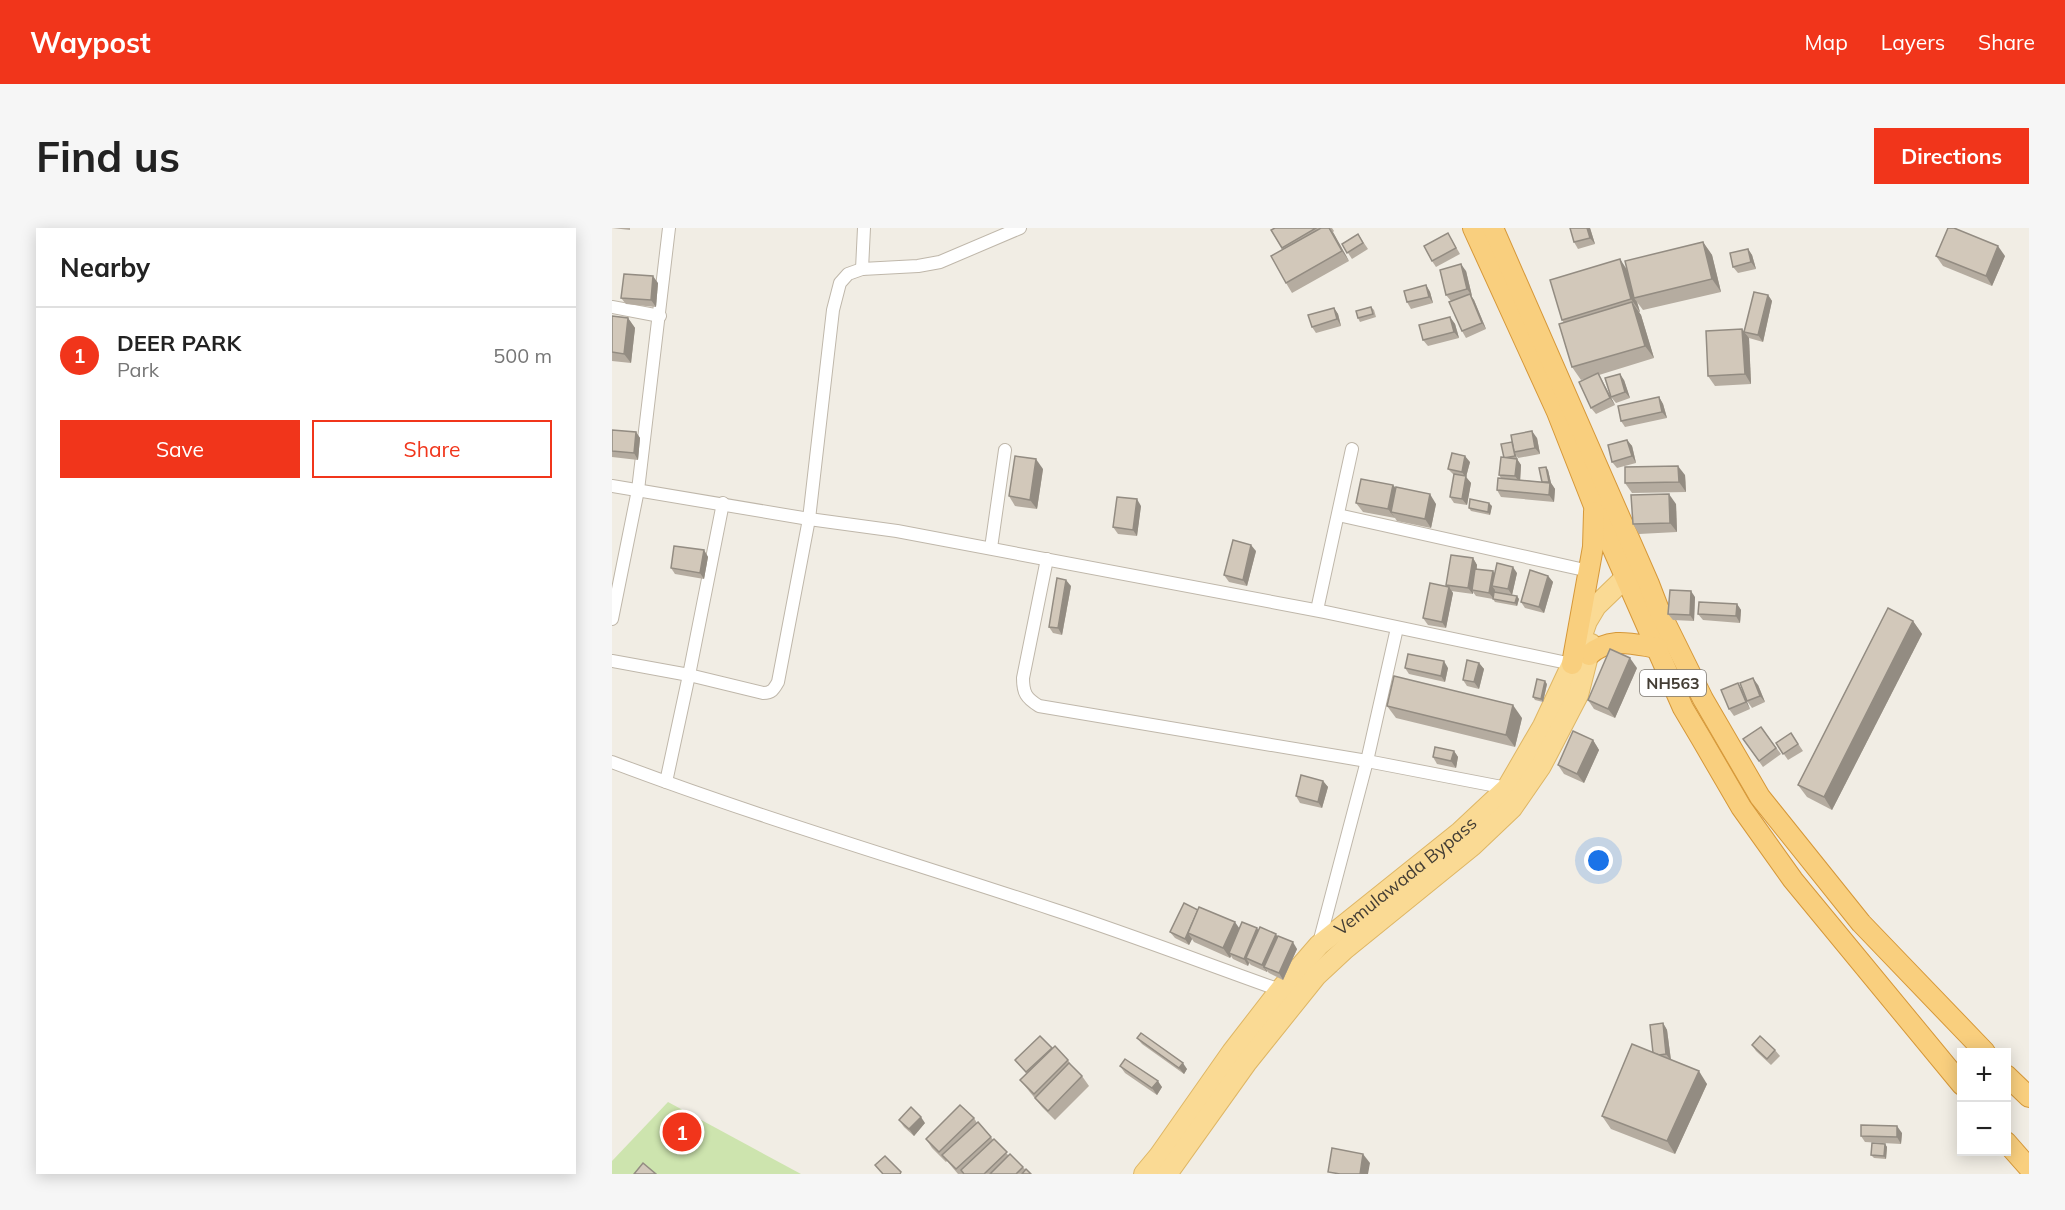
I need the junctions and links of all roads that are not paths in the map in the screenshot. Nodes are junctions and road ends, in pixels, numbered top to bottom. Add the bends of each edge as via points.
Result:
1 (669, 228) edge
2 (864, 228) edge
3 (1020, 228) edge
4 (1473, 228) edge
5 (1497, 232) edge
6 (862, 269) junction
7 (612, 307) edge
8 (660, 316) junction
9 (1352, 449) dead end
10 (1005, 450) dead end
11 (612, 486) edge
12 (638, 490) junction
13 (723, 503) junction
14 (1594, 506) junction
15 (1338, 515) junction
16 (809, 519) junction
17 (991, 548) junction
18 (1047, 559) junction
19 (1589, 571) junction
20 (1637, 580) junction
21 (1317, 610) junction
22 (612, 619) edge
23 (1397, 628) junction
24 (1658, 648) junction
25 (1581, 659) junction
26 (612, 661) edge
27 (689, 675) junction
28 (1367, 761) junction
29 (612, 762) edge
30 (666, 782) junction
31 (1508, 788) junction
32 (1319, 945) junction
33 (1280, 990) junction
34 (1979, 1048) edge
35 (1957, 1079) edge
36 (2011, 1079) edge
37 (2029, 1097) edge
38 (2011, 1147) edge
39 (2024, 1163) edge
40 (1144, 1174) edge
41 (1167, 1174) edge

1 - 8 street
2 - 6 street
3 - 6 street via 940,261
4 - 14 highway, NH563 via 1557,412
5 - 20 highway, NH563
6 - 16 street via 840,283 833,310
7 - 8 street
8 - 12 street
9 - 15 street
10 - 17 street
11 - 12 street
12 - 13 street
12 - 22 street
13 - 16 street
13 - 27 street
14 - 19 highway
14 - 20 highway, NH563
15 - 19 street
15 - 21 street
16 - 17 street
16 - 27 street via 774,690 763,693
17 - 18 street
18 - 21 street
18 - 28 street via 1023,678 1023,692 1039,706
19 - 25 highway
20 - 24 highway, NH563
20 - 25 main road, Vemulawada Bypass via 1603,612
20 - 34 highway, NH563 via 1659,610 1703,699 1760,797 1861,923
21 - 23 street
23 - 25 street
23 - 28 street
24 - 25 highway via 1605,644
24 - 35 highway, NH563 via 1683,708 1742,807 1793,880
25 - 31 main road, Vemulawada Bypass
25 - 41 main road, Vemulawada Bypass via 1574,703 1541,766 1512,808 1316,976 1247,1062
26 - 27 street
27 - 30 street
28 - 31 street
28 - 32 street
29 - 30 street
30 - 33 street via 1054,909
31 - 32 main road, Vemulawada Bypass via 1460,832
32 - 33 main road, Vemulawada Bypass
33 - 40 main road, Vemulawada Bypass
36 - 37 highway
38 - 39 highway

